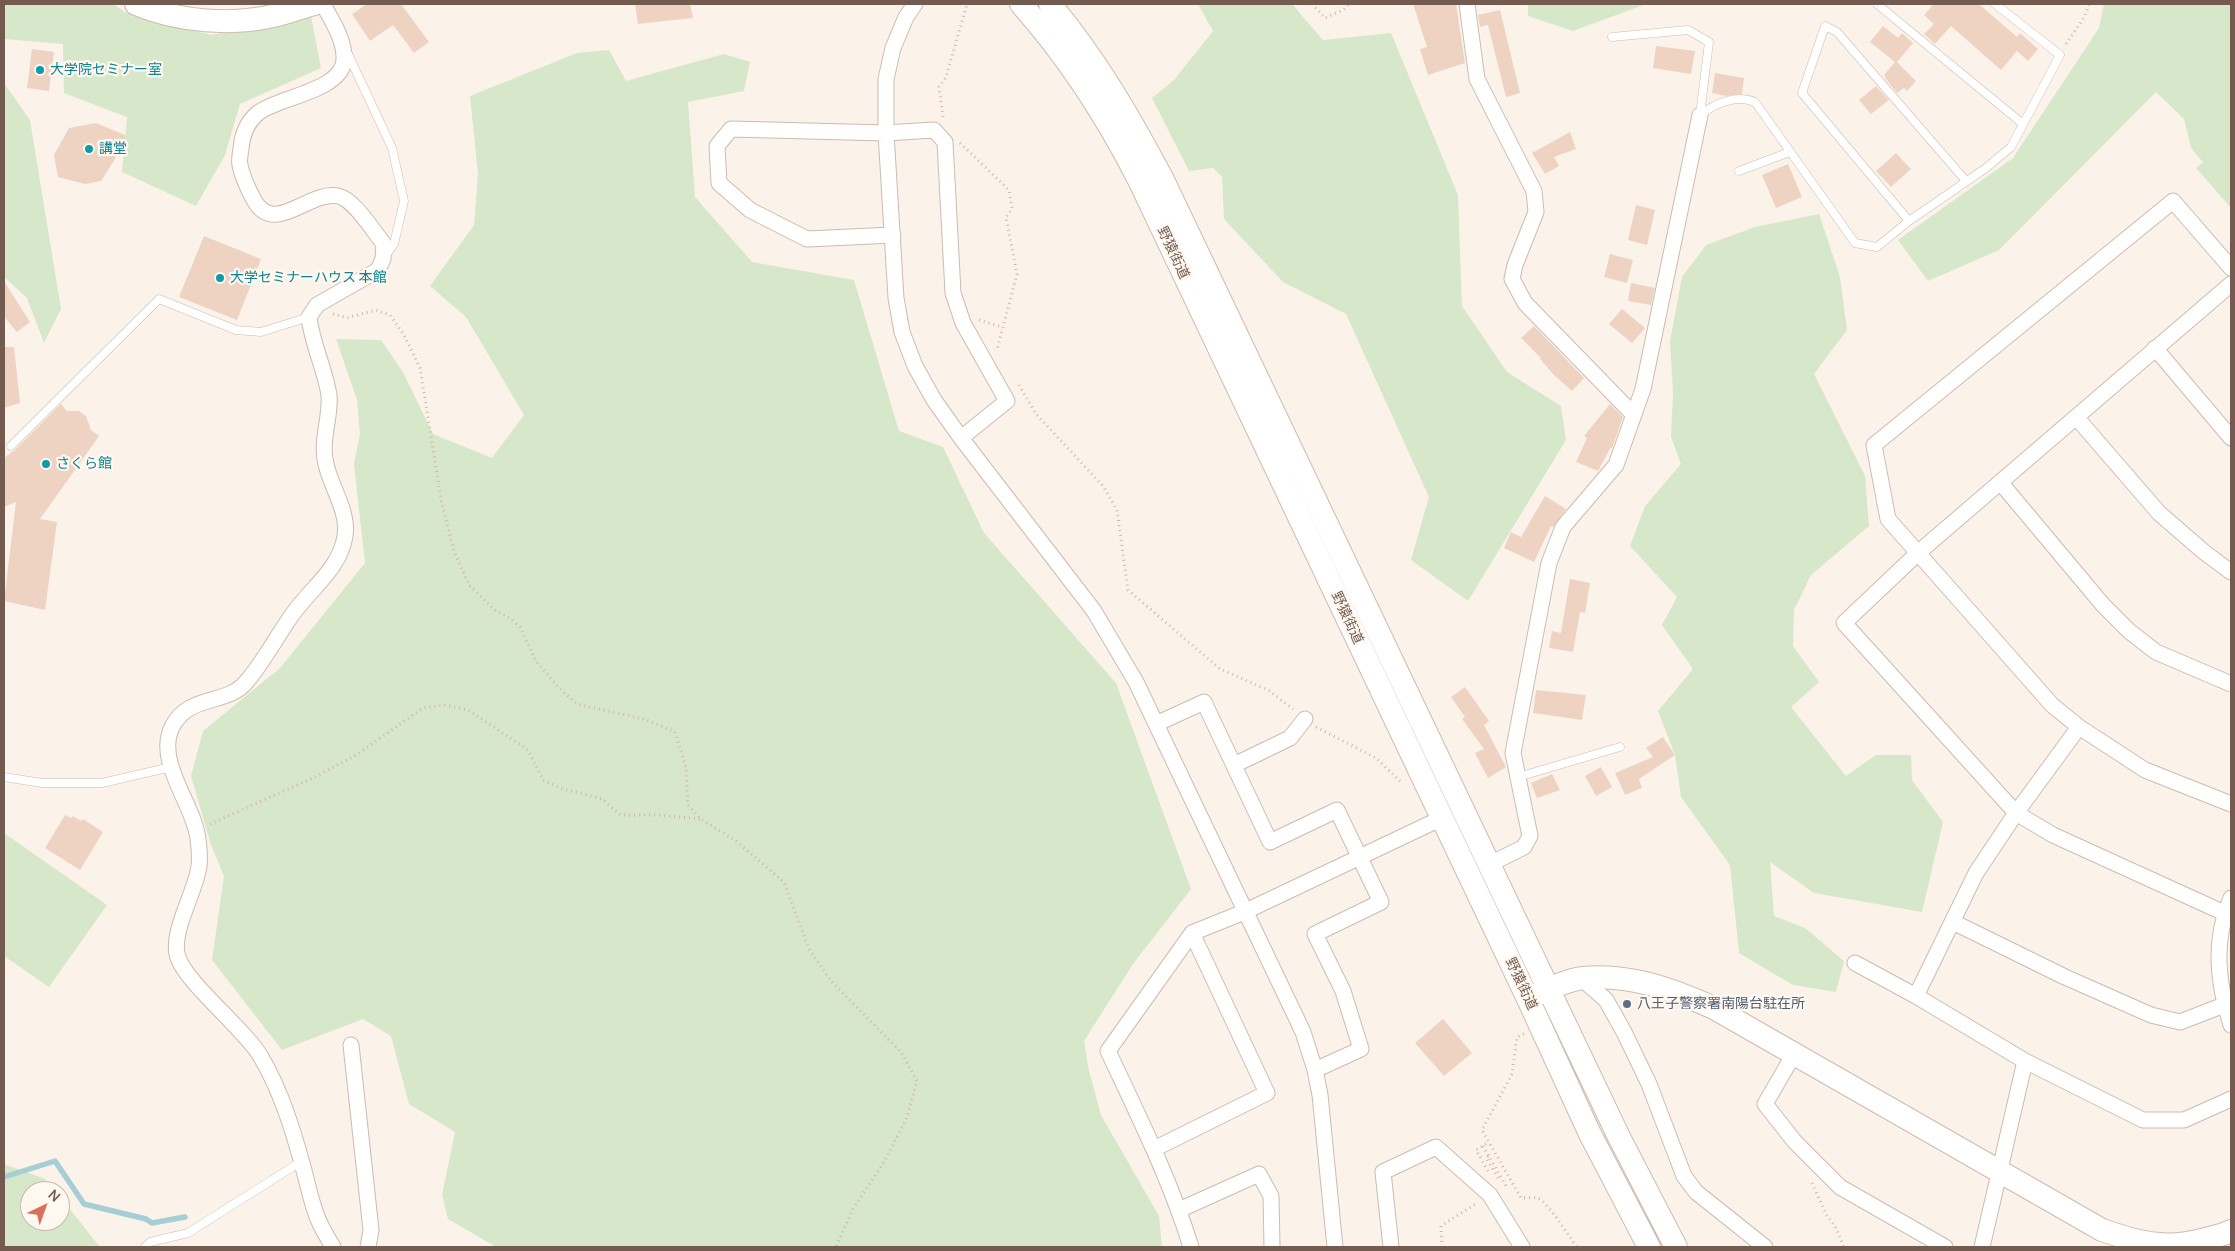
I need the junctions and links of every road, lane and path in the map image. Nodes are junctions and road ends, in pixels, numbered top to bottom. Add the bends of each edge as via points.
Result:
1 (136, 4) edge
2 (314, 4) edge
3 (323, 4) edge
4 (915, 4) edge
5 (967, 4) edge
6 (1021, 4) edge
7 (1050, 4) edge
8 (1312, 4) edge
9 (1349, 4) edge
10 (1467, 4) edge
11 (1877, 4) edge
12 (1995, 4) edge
13 (2089, 4) edge
14 (1612, 37) dead end
15 (344, 46) junction
16 (2060, 56) junction
17 (1700, 115) junction
18 (948, 123) dead end
19 (2023, 124) junction
20 (886, 133) junction
21 (956, 136) dead end
22 (1790, 152) junction
23 (1740, 171) dead end
24 (1966, 181) junction
25 (1909, 221) junction
26 (893, 235) junction
27 (383, 260) junction
28 (2231, 268) edge
29 (2231, 284) edge
30 (313, 311) junction
31 (974, 318) dead end
32 (1002, 328) junction
33 (2155, 348) junction
34 (1002, 356) dead end
35 (1016, 381) dead end
36 (1633, 414) junction
37 (2076, 417) junction
38 (961, 438) junction
39 (2231, 438) edge
40 (11, 446) dead end
41 (2000, 482) junction
42 (1919, 552) junction
43 (2231, 572) edge
44 (2231, 684) edge
45 (1305, 719) junction
46 (1156, 724) junction
47 (2079, 727) junction
48 (1620, 747) dead end
49 (1234, 765) junction
50 (171, 767) junction
51 (4, 777) edge
52 (1518, 778) junction
53 (1403, 784) dead end
54 (2231, 804) edge
55 (2016, 813) junction
56 (1442, 818) junction
57 (701, 819) junction
58 (196, 829) junction
59 (1360, 856) junction
60 (1488, 865) junction
61 (2231, 898) edge
62 (1244, 912) junction
63 (2228, 915) edge
64 (1953, 922) junction
65 (1192, 933) junction
66 (1855, 963) dead end
67 (1581, 978) junction
68 (1550, 989) junction
69 (1916, 996) junction
70 (1528, 999) junction
71 (2224, 1005) junction
72 (2231, 1025) edge
73 (1529, 1031) dead end
74 (351, 1045) dead end
75 (1794, 1054) junction
76 (2025, 1062) junction
77 (1316, 1070) junction
78 (2231, 1100) edge
79 (1489, 1142) junction
80 (1483, 1146) junction
81 (1154, 1149) junction
82 (1806, 1153) junction
83 (1489, 1156) junction
84 (302, 1161) junction
85 (1999, 1173) junction
86 (1490, 1195) junction
87 (1179, 1210) junction
88 (2231, 1231) edge
89 (145, 1247) edge
90 (333, 1247) edge
91 (368, 1247) edge
92 (836, 1247) edge
93 (1192, 1247) edge
94 (1272, 1247) edge
95 (1335, 1247) edge
96 (1391, 1247) edge
97 (1442, 1247) edge
98 (1522, 1247) edge
99 (1577, 1247) edge
100 (1649, 1247) edge
101 (1676, 1247) edge
102 (1765, 1247) edge
103 (1844, 1247) edge
104 (1945, 1247) edge
105 (1982, 1247) edge

1 - 2 main road via 189,18 229,20 276,15
3 - 15 street
4 - 20 street via 893,48 886,79
5 - 18 path via 946,77 939,86 943,117
6 - 56 main road, 野猿街道 via 1079,76 1124,152
7 - 60 main road, 野猿街道 via 1126,109 1163,180
8 - 9 path via 1326,18
10 - 36 street via 1477,79 1534,191 1536,212 1512,279 1525,304
11 - 19 lane
12 - 16 lane
13 - 16 path
14 - 17 lane via 1688,30 1709,42
15 - 27 lane via 392,148 404,201 394,244
15 - 27 street via 340,73 328,83 259,112 248,122 241,141 240,164 248,190 259,210 270,215 282,214 322,197 338,196 350,201 384,244
16 - 19 lane
17 - 22 lane via 1714,104 1747,98 1755,102
17 - 36 street via 1653,346 1643,389
19 - 24 lane via 2011,146
20 - 26 street
20 - 26 street via 731,129 717,146 719,183 750,210 807,239
20 - 38 street via 934,130 945,142 953,294 963,323 1008,401
21 - 32 path via 1009,190 1012,209 1006,217 1017,274
22 - 23 lane
22 - 25 lane via 1855,242 1876,247
24 - 25 lane
24 - 25 lane via 1837,32 1824,26 1802,93
26 - 38 street via 896,298 902,332 915,366
27 - 30 street via 378,270
28 - 42 street via 2173,201 1874,445 1888,519
29 - 33 street
30 - 40 lane via 262,332 236,330 159,299
30 - 50 street via 330,413 325,437 325,462 344,513 346,534 340,556 294,611 245,684 230,693 185,709 172,728 168,747
30 - 57 path via 347,318 376,310 390,315 420,368 442,504 454,551 469,585 494,610 520,627 536,661 577,704 644,719 675,732 686,768 688,805
31 - 32 path
32 - 34 path via 996,348
33 - 37 street
33 - 39 street
35 - 45 path via 1036,414 1103,486 1117,510 1128,590 1220,669 1268,690
36 - 52 street via 1616,465 1563,527 1549,563 1513,753
37 - 41 street
37 - 43 street via 2159,513
38 - 46 street via 1094,611 1136,682
41 - 42 street
41 - 44 street via 2103,605 2129,631 2156,652
42 - 47 street via 2052,705
42 - 55 street via 1844,622
45 - 49 street via 1290,738
45 - 53 path via 1376,758
46 - 49 street via 1204,702
46 - 62 street
47 - 54 street via 2145,770
47 - 55 street
48 - 52 lane
49 - 59 street via 1270,842 1337,810
50 - 51 lane via 102,783 42,783
50 - 58 street via 190,807
52 - 60 street via 1530,836 1524,847
55 - 63 street via 2052,835
55 - 64 street via 1976,873
56 - 59 street
56 - 70 main road, 野猿街道
57 - 58 path via 621,815 602,799 543,780 528,750 468,710 444,705 423,708 356,755 313,778
57 - 92 path via 736,841 784,882 810,949 831,981 901,1052 917,1081 906,1120 884,1162 853,1209
58 - 84 street via 199,866 179,932 177,954 185,971 261,1056 292,1125
59 - 62 street
59 - 77 street via 1381,902 1315,934 1343,991 1361,1049
60 - 68 main road, 野猿街道
61 - 63 street
62 - 65 street
62 - 77 street via 1303,1032
63 - 71 street via 2218,941 2219,980
64 - 69 street
64 - 71 street via 2151,1015 2180,1022
65 - 81 street via 1108,1051
65 - 81 street via 1267,1093
66 - 69 street
67 - 68 main road
67 - 75 main road via 1627,979 1672,990 1714,1008
67 - 102 street via 1606,1000 1624,1032 1684,1176 1696,1192
68 - 70 main road
68 - 101 main road, 野猿街道 via 1619,1137
69 - 76 street
70 - 100 main road, 野猿街道 via 1590,1134
71 - 72 street
73 - 79 path via 1517,1037 1512,1074 1482,1130
74 - 91 street via 371,1230
75 - 82 street via 1765,1104
75 - 85 main road
76 - 78 street via 2143,1120 2184,1120
76 - 85 street
77 - 95 street
79 - 80 path
79 - 99 path via 1521,1198 1538,1198 1549,1206
80 - 83 path
80 - 83 path via 1476,1150 1498,1186 1501,1184 1486,1158
81 - 87 street
82 - 103 path via 1810,1178
82 - 104 street via 1840,1187
83 - 86 path via 1506,1186
84 - 89 lane via 188,1233 150,1242
84 - 90 street via 317,1218
85 - 88 main road via 2102,1230 2130,1240 2156,1246 2187,1244
85 - 105 street
86 - 96 street via 1436,1147 1383,1172
86 - 97 path via 1441,1226
86 - 98 street
87 - 93 street
87 - 94 street via 1259,1174 1271,1196

